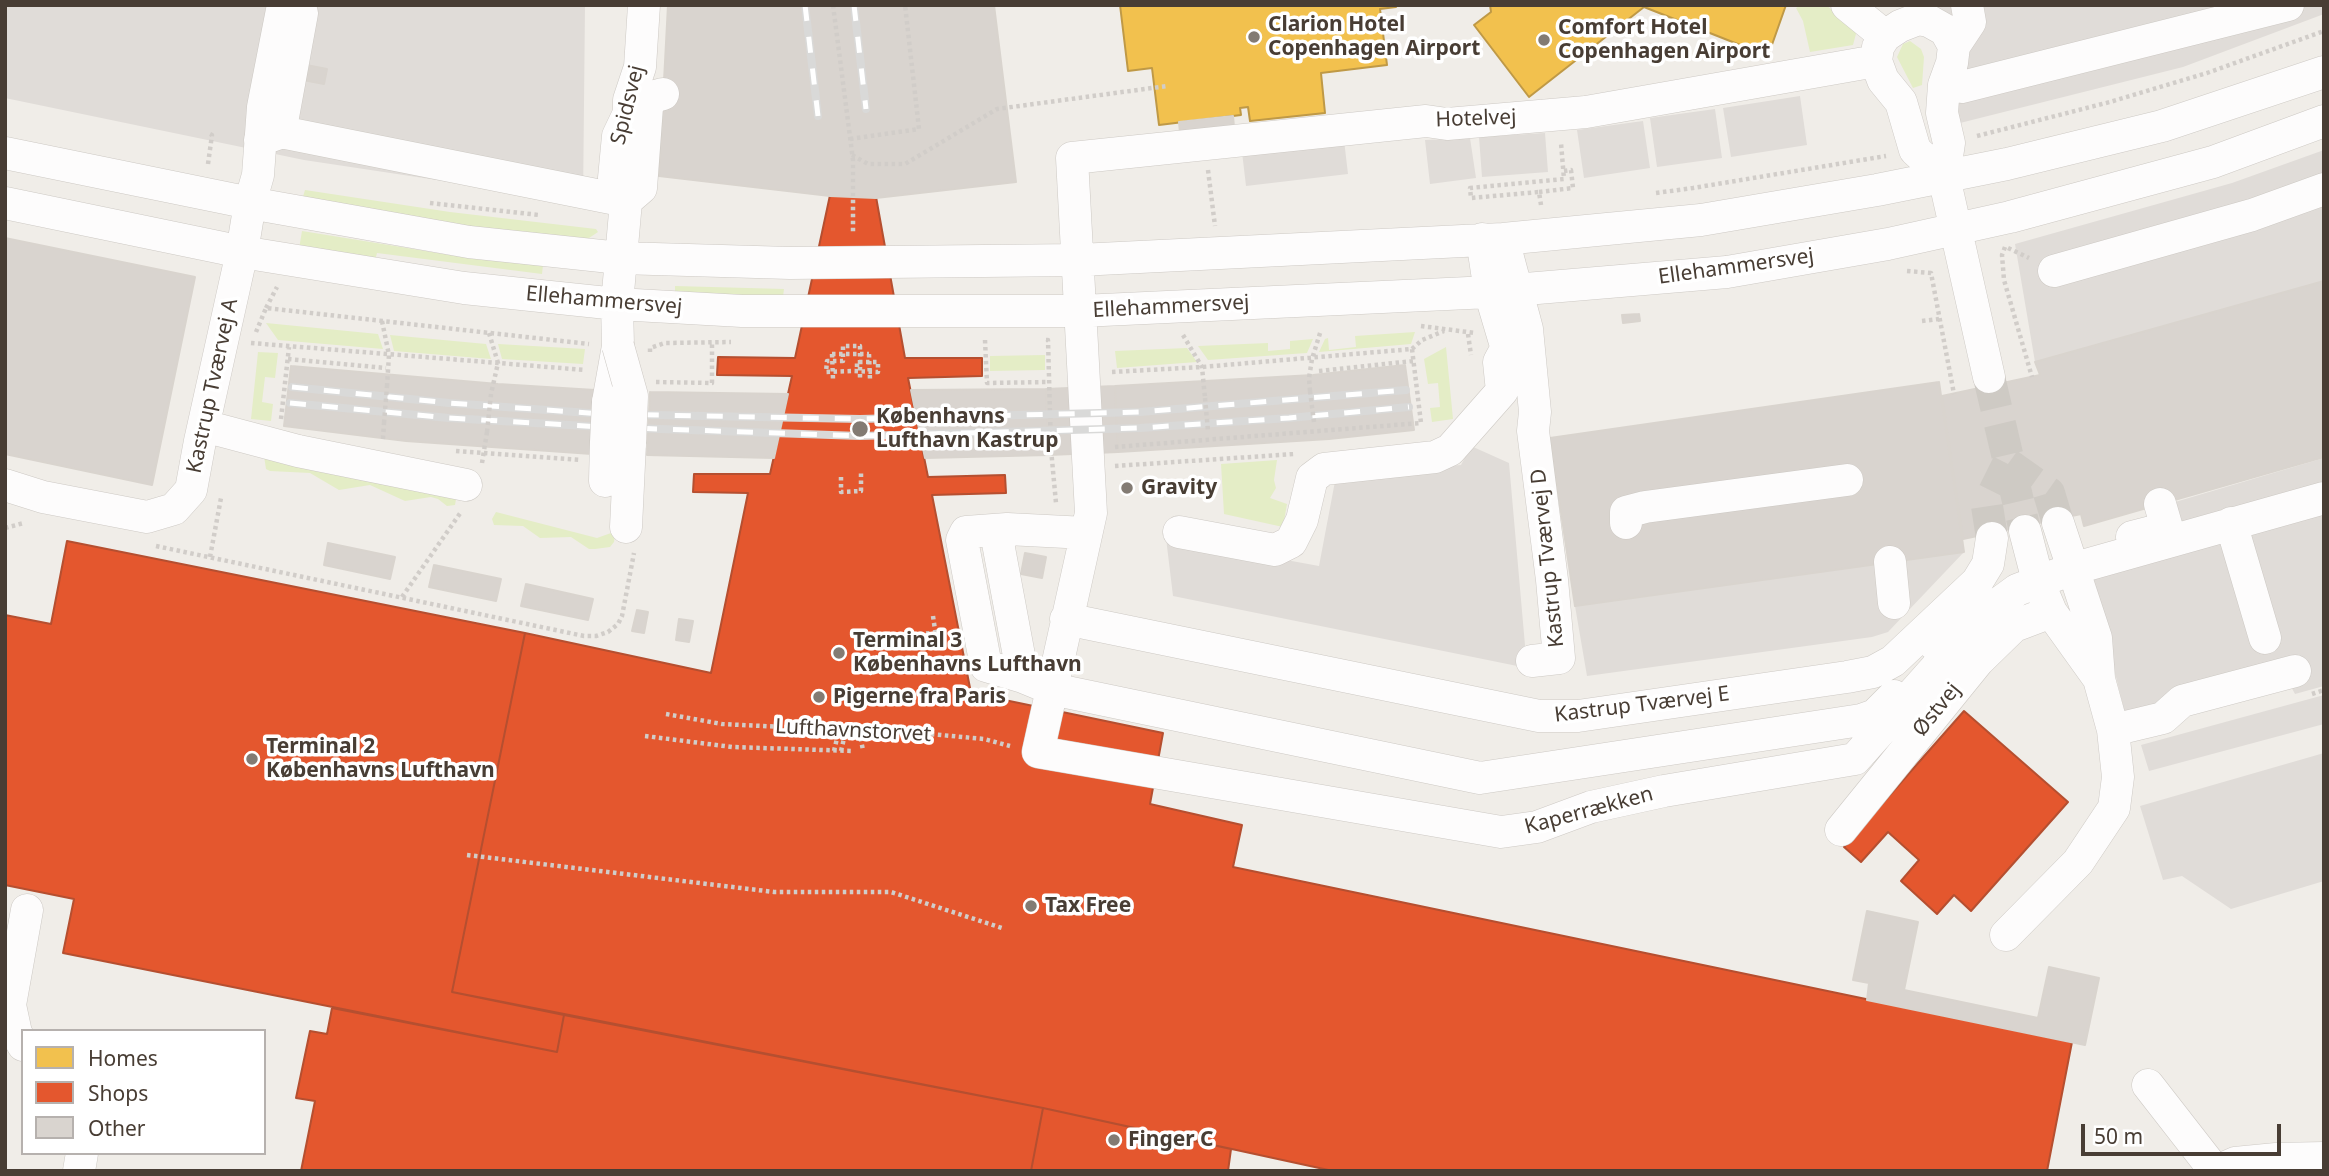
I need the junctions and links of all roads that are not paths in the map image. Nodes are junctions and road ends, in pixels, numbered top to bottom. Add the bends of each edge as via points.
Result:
1 (283, 5) edge
2 (303, 5) edge
3 (644, 5) edge
4 (1847, 5) edge
5 (1967, 5) edge
6 (2288, 5) edge
7 (1921, 12) edge
8 (1954, 46) junction
9 (1881, 49) junction
10 (2324, 72) edge
11 (1962, 87) dead end
12 (663, 94) dead end
13 (2324, 121) edge
14 (270, 136) junction
15 (5, 153) edge
16 (1944, 177) junction
17 (254, 189) junction
18 (2324, 189) edge
19 (626, 201) junction
20 (5, 203) edge
21 (1956, 229) junction
22 (1493, 239) junction
23 (242, 252) junction
24 (620, 258) junction
25 (1079, 260) junction
26 (2054, 271) dead end
27 (1503, 291) junction
28 (617, 304) junction
29 (1081, 311) junction
30 (1506, 349) junction
31 (1989, 377) tunnel mouth
32 (204, 426) junction
33 (1533, 431) junction
34 (607, 445) junction
35 (1847, 480) dead end
36 (605, 481) dead end
37 (5, 485) edge
38 (470, 489) road end
39 (2324, 498) edge
40 (2160, 504) dead end
41 (1626, 523) dead end
42 (2058, 523) tunnel mouth
43 (2231, 523) junction
44 (626, 527) dead end
45 (1179, 532) dead end
46 (1086, 533) junction
47 (1992, 538) tunnel mouth
48 (2031, 557) junction
49 (1889, 562) dead end
50 (2070, 562) junction
51 (1978, 582) junction
52 (1894, 603) dead end
53 (2051, 612) junction
54 (1066, 619) junction
55 (2265, 638) dead end
56 (1532, 661) dead end
57 (2295, 671) dead end
58 (2099, 679) junction
59 (1041, 689) junction
60 (2113, 730) junction
61 (1840, 830) dead end
62 (27, 910) dead end
63 (2006, 935) dead end
64 (21, 1042) edge
65 (2148, 1085) dead end
66 (2324, 1158) edge
67 (2216, 1171) edge

1 - 14 street via 262,107
2 - 14 street
3 - 19 street, Spidsvej via 640,67 618,136 614,178
4 - 9 street
5 - 8 street via 1970,22
6 - 11 street
7 - 8 street via 1945,30
7 - 9 street, Hotelvej via 1900,26
8 - 16 street via 1942,99 1949,143
9 - 16 street via 1883,80 1901,102 1915,150
9 - 25 street, Hotelvej via 1586,112 1447,124 1426,121 1072,158
10 - 16 street, Ellehammersvej via 2162,126
12 - 19 street, Spidsvej via 652,97 647,107 640,188
13 - 21 street, Ellehammersvej via 2213,162
14 - 17 street, Kastrup Tværvej A
14 - 19 street
15 - 17 street, Ellehammersvej
16 - 21 street
16 - 22 street, Ellehammersvej via 1701,220
17 - 23 street, Kastrup Tværvej A
17 - 24 street, Ellehammersvej via 469,242
18 - 26 street via 2252,215
19 - 24 street, Spidsvej
20 - 23 street, Ellehammersvej
21 - 27 street, Ellehammersvej via 1727,272
21 - 31 street
22 - 25 street, Ellehammersvej
22 - 27 street
23 - 28 street, Ellehammersvej via 464,288
23 - 32 street, Kastrup Tværvej A
24 - 25 street, Ellehammersvej via 790,263
24 - 28 street, Spidsvej
25 - 29 street
27 - 29 street, Ellehammersvej
27 - 30 street, Kastrup Tværvej D
27 - 33 street, Kastrup Tværvej D via 1527,329
28 - 29 street, Ellehammersvej via 742,312
28 - 34 street, Spidsvej, bridge via 605,345 632,396
29 - 46 street via 1091,513
30 - 33 street, Kastrup Tværvej D
30 - 45 street via 1499,362 1502,391 1450,450 1435,457 1324,469 1312,478 1302,520 1291,542 1275,550
32 - 37 street, Kastrup Tværvej A via 191,490 174,509 147,517
32 - 38 street
33 - 56 street, Kastrup Tværvej D via 1559,658
34 - 36 street
34 - 44 street
35 - 41 street via 1645,507 1626,512
39 - 43 street
40 - 50 street via 2167,528
42 - 50 street
43 - 50 street
43 - 55 street
46 - 54 street
46 - 59 street via 1007,529 998,543
47 - 51 street, Kastrup Tværvej E via 1988,564
48 - 50 street, Kaperrækken
48 - 53 street
48 - 59 street, Kaperrækken via 2017,590 1984,614 1855,759 1664,791 1591,807 1536,827 1501,832 1038,752
49 - 52 street
50 - 58 street via 2096,638
51 - 54 street, Kastrup Tværvej E via 1893,661 1873,671 1578,716 1539,716
51 - 59 street, Kaperrækken via 1937,642 1875,715 1480,778
53 - 58 street
53 - 61 street, Østvej via 2014,626 1978,661
54 - 59 street
57 - 60 street via 2254,684 2241,700
58 - 60 street
60 - 63 street via 2118,777 2114,808 2078,862
62 - 64 street via 10,1004
65 - 67 street
66 - 67 street via 2235,1163

